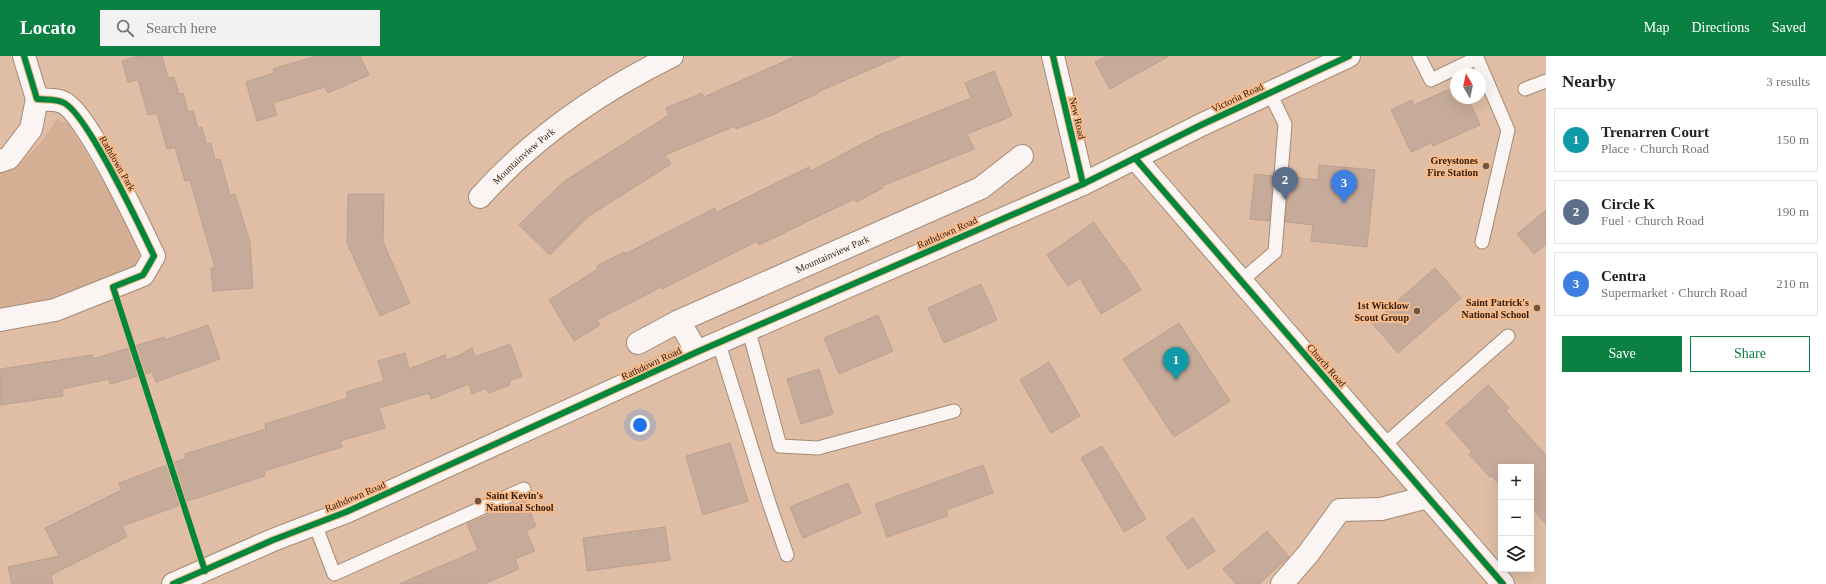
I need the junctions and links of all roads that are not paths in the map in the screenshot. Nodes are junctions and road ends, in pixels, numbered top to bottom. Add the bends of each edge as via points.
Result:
1 (24, 56) edge
2 (672, 56) edge
3 (1053, 56) edge
4 (1349, 56) edge
5 (1419, 56) edge
6 (1546, 80) edge
7 (1525, 89) dead end
8 (1270, 93) junction
9 (37, 99) junction
10 (1022, 156) dead end
11 (1136, 158) junction
12 (0, 161) edge
13 (1083, 184) junction
14 (480, 197) dead end
15 (1482, 242) dead end
16 (1241, 281) junction
17 (0, 320) edge
18 (679, 321) junction
19 (749, 330) junction
20 (1508, 336) dead end
21 (638, 343) dead end
22 (719, 344) junction
23 (697, 352) junction
24 (954, 411) dead end
25 (1383, 446) junction
26 (524, 489) dead end
27 (1428, 498) junction
28 (315, 524) junction
29 (787, 555) dead end
30 (174, 584) edge
31 (1282, 584) edge
32 (1503, 584) edge

1 - 9 street
2 - 14 street, Mountainview Park via 598,98 551,132 504,170
3 - 13 street, New Road
4 - 8 street, Victoria Road
5 - 15 lane via 1432,80 1477,58 1508,130
6 - 7 lane
8 - 11 street, Victoria Road
8 - 16 lane via 1285,124 1275,252
9 - 12 street via 31,129 8,158
9 - 17 street, Rathdown Park via 63,102 79,117 117,180 154,256 143,275 55,310
10 - 18 street, Mountainview Park via 981,188
11 - 13 street, Rathdown Road
11 - 16 street, Church Road
13 - 19 street, Rathdown Road
16 - 25 street, Church Road
18 - 21 street, Mountainview Park
18 - 23 street
19 - 22 street, Rathdown Road
19 - 24 lane via 780,446 818,448
20 - 25 lane
22 - 23 street, Rathdown Road
22 - 29 lane
23 - 28 street, Rathdown Road via 389,493
25 - 27 street, Church Road
26 - 28 lane via 334,574
27 - 31 street via 1381,509 1340,510
27 - 32 street, Church Road
28 - 30 street, Rathdown Road

